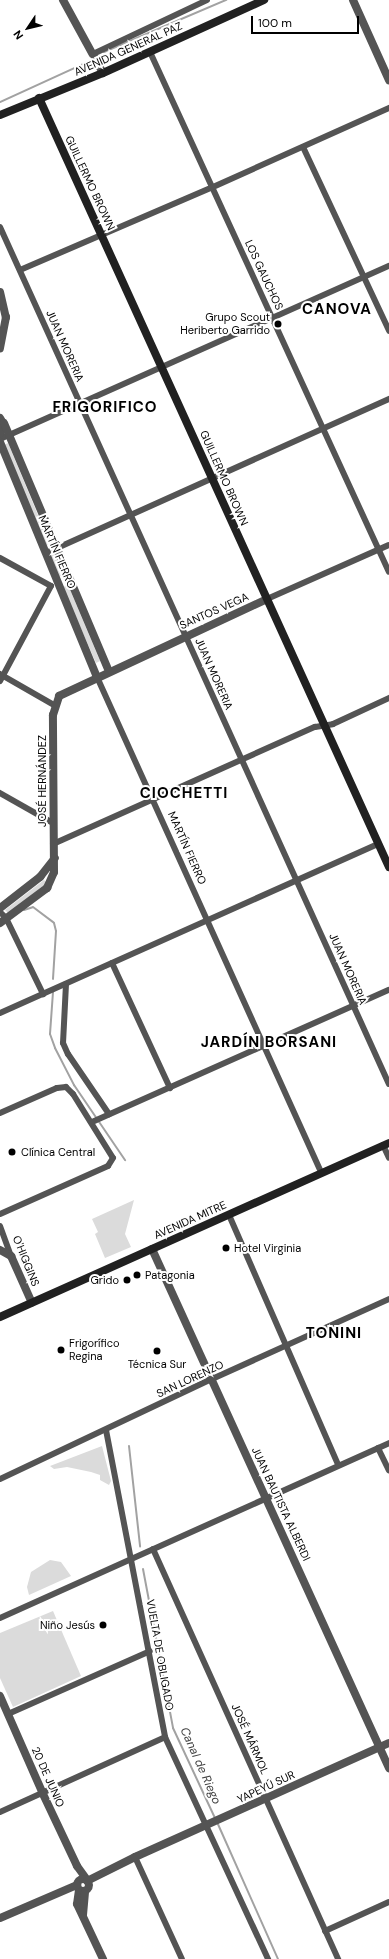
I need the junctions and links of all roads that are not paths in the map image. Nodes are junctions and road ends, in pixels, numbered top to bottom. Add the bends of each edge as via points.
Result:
1 (63, 0) edge
2 (188, 0) edge
3 (207, 0) edge
4 (264, 0) edge
5 (353, 0) edge
6 (192, 7) junction
7 (150, 52) junction
8 (93, 54) junction
9 (103, 73) junction
10 (389, 80) edge
11 (39, 98) junction
12 (389, 108) edge
13 (0, 115) edge
14 (303, 147) junction
15 (214, 187) junction
16 (0, 227) edge
17 (101, 234) junction
18 (389, 266) edge
19 (20, 270) junction
20 (364, 278) junction
21 (0, 292) edge
22 (274, 320) junction
23 (3, 325) edge
24 (389, 331) edge
25 (0, 348) edge
26 (162, 366) junction
27 (389, 399) edge
28 (80, 403) junction
29 (1, 419) edge
30 (324, 429) junction
31 (0, 434) edge
32 (9, 435) junction
33 (0, 441) edge
34 (211, 477) junction
35 (130, 513) junction
36 (389, 546) edge
37 (56, 548) junction
38 (379, 550) junction
39 (46, 553) junction
40 (0, 558) edge
41 (389, 572) edge
42 (69, 578) junction
43 (55, 584) junction
44 (267, 600) junction
45 (186, 636) junction
46 (109, 672) junction
47 (1, 677) edge
48 (97, 677) junction
49 (389, 698) edge
50 (54, 705) junction
51 (325, 726) junction
52 (242, 760) junction
53 (0, 793) edge
54 (153, 799) junction
55 (53, 823) junction
56 (53, 844) junction
57 (378, 844) junction
58 (55, 858) junction
59 (389, 868) edge
60 (297, 879) junction
61 (0, 908) edge
62 (0, 912) edge
63 (3, 920) edge
64 (208, 921) junction
65 (112, 963) junction
66 (66, 984) junction
67 (389, 990) edge
68 (43, 994) junction
69 (353, 1006) junction
70 (0, 1013) edge
71 (264, 1045) junction
72 (389, 1084) edge
73 (170, 1088) junction
74 (0, 1113) edge
75 (106, 1116) junction
76 (92, 1122) junction
77 (386, 1144) edge
78 (389, 1158) edge
79 (321, 1172) junction
80 (0, 1214) edge
81 (229, 1215) junction
82 (1, 1231) edge
83 (152, 1249) junction
84 (0, 1250) edge
85 (11, 1256) junction
86 (389, 1299) edge
87 (32, 1303) junction
88 (0, 1318) edge
89 (287, 1346) junction
90 (212, 1379) junction
91 (106, 1430) junction
92 (389, 1443) edge
93 (378, 1448) junction
94 (338, 1465) junction
95 (389, 1471) edge
96 (0, 1479) edge
97 (267, 1499) junction
98 (153, 1549) junction
99 (132, 1559) junction
100 (0, 1618) edge
101 (150, 1651) junction
102 (0, 1696) edge
103 (8, 1714) junction
104 (165, 1737) junction
105 (389, 1743) edge
106 (379, 1747) junction
107 (389, 1768) edge
108 (42, 1794) junction
109 (267, 1799) junction
110 (0, 1812) edge
111 (209, 1825) junction
112 (135, 1857) junction
113 (77, 1866) junction
114 (87, 1881) junction
115 (80, 1887) junction
116 (389, 1902) edge
117 (0, 1918) edge
118 (325, 1930) junction
119 (103, 1959) edge
120 (182, 1959) edge
121 (267, 1959) edge
122 (338, 1959) edge

1 - 8 street
2 - 6 street
3 - 6 street
4 - 7 main road, AVENIDA GENERAL PAZ
5 - 10 street
6 - 8 street
7 - 9 main road, AVENIDA GENERAL PAZ
7 - 15 street, LOS GAUCHOS
8 - 9 street
9 - 11 main road, AVENIDA GENERAL PAZ
11 - 13 main road, AVENIDA GENERAL PAZ
11 - 17 main road, GUILLERMO BROWN
12 - 14 street
14 - 15 street
14 - 20 street
15 - 17 street
15 - 22 street, LOS GAUCHOS
16 - 19 street, JUAN MORERIA
17 - 19 street
17 - 26 main road, GUILLERMO BROWN
18 - 20 street
19 - 28 street, JUAN MORERIA
20 - 22 street
20 - 24 street
21 - 23 street via 6,317
22 - 26 street
22 - 30 street, LOS GAUCHOS
23 - 25 street
26 - 28 street
26 - 34 main road, GUILLERMO BROWN
27 - 30 street
28 - 32 street
28 - 35 street, JUAN MORERIA
29 - 31 street
29 - 32 street, MARTÍN FIERRO
30 - 34 street
30 - 38 street, LOS GAUCHOS
32 - 33 street
32 - 37 street, MARTÍN FIERRO
33 - 39 street, MARTÍN FIERRO
34 - 35 street
34 - 44 main road, GUILLERMO BROWN
35 - 37 street
35 - 45 street, JUAN MORERIA
36 - 38 street, SANTOS VEGA
37 - 39 street
37 - 42 street, MARTÍN FIERRO
38 - 41 street, LOS GAUCHOS
38 - 44 street, SANTOS VEGA
39 - 43 street, MARTÍN FIERRO
40 - 43 street
42 - 43 street
42 - 46 street, MARTÍN FIERRO
43 - 47 street
43 - 48 street, MARTÍN FIERRO
44 - 45 street, SANTOS VEGA
44 - 51 main road, GUILLERMO BROWN
45 - 46 street, SANTOS VEGA
45 - 52 street, JUAN MORERIA
46 - 48 street, SANTOS VEGA
47 - 50 street
48 - 50 street, SANTOS VEGA via 59,696
48 - 54 street, MARTÍN FIERRO
49 - 51 street
50 - 55 street, JOSÉ HERNÁNDEZ
51 - 52 street via 315,727
51 - 57 main road, GUILLERMO BROWN
52 - 54 street
52 - 60 street, JUAN MORERIA
53 - 55 street
54 - 56 street
54 - 64 street, MARTÍN FIERRO
55 - 56 street, JOSÉ HERNÁNDEZ
56 - 58 street, JOSÉ HERNÁNDEZ
57 - 59 main road, GUILLERMO BROWN
57 - 60 street
58 - 61 street via 40,877
58 - 63 street, JOSÉ HERNÁNDEZ via 54,872 47,888
60 - 64 street
60 - 69 street, JUAN MORERIA
62 - 63 street
63 - 68 street
64 - 65 street
64 - 71 street, MARTÍN FIERRO
65 - 66 street
65 - 73 street
66 - 68 street
66 - 75 street via 63,1042
67 - 69 street
68 - 70 street
69 - 71 street
69 - 72 street, JUAN MORERIA
71 - 73 street
71 - 79 street, MARTÍN FIERRO
73 - 75 street
74 - 76 street via 57,1088 66,1088
75 - 76 street
76 - 80 street via 112,1162
77 - 78 street
77 - 79 main road, AVENIDA MITRE
79 - 81 main road, AVENIDA MITRE
81 - 83 main road, AVENIDA MITRE
81 - 89 street
82 - 85 street, O'HIGGINS
83 - 87 main road, AVENIDA MITRE
83 - 90 street, JUAN BAUTISTA ALBERDI
84 - 85 street
85 - 87 street, O'HIGGINS
86 - 89 street, SAN LORENZO
87 - 88 main road, AVENIDA MITRE
89 - 90 street, SAN LORENZO
89 - 94 street
90 - 91 street, SAN LORENZO
90 - 97 street, JUAN BAUTISTA ALBERDI
91 - 96 street, SAN LORENZO
91 - 99 street, VUELTA DE OBLIGADO
92 - 93 street
93 - 94 street
93 - 95 street
94 - 97 street
97 - 98 street
97 - 106 street, JUAN BAUTISTA ALBERDI
98 - 99 street
98 - 109 street, JOSÉ MÁRMOL
99 - 100 street
99 - 101 street, VUELTA DE OBLIGADO
101 - 103 street
101 - 104 street, VUELTA DE OBLIGADO
102 - 103 street, 20 DE JUNIO
103 - 108 street, 20 DE JUNIO
104 - 108 street
104 - 111 street, VUELTA DE OBLIGADO
105 - 106 street, YAPEYÚ SUR
106 - 107 street, JUAN BAUTISTA ALBERDI
106 - 109 street, YAPEYÚ SUR
108 - 110 street
108 - 113 street, 20 DE JUNIO
109 - 111 street, YAPEYÚ SUR
109 - 118 street, JOSÉ MÁRMOL
111 - 112 street, YAPEYÚ SUR
111 - 121 street, VUELTA DE OBLIGADO
112 - 114 street, YAPEYÚ SUR
112 - 120 street
113 - 114 street, 20 DE JUNIO
113 - 115 street, 20 DE JUNIO
114 - 115 street via 89,1887
115 - 117 street
115 - 119 street, 20 DE JUNIO via 77,1904
116 - 118 street
118 - 122 street, JOSÉ MÁRMOL

